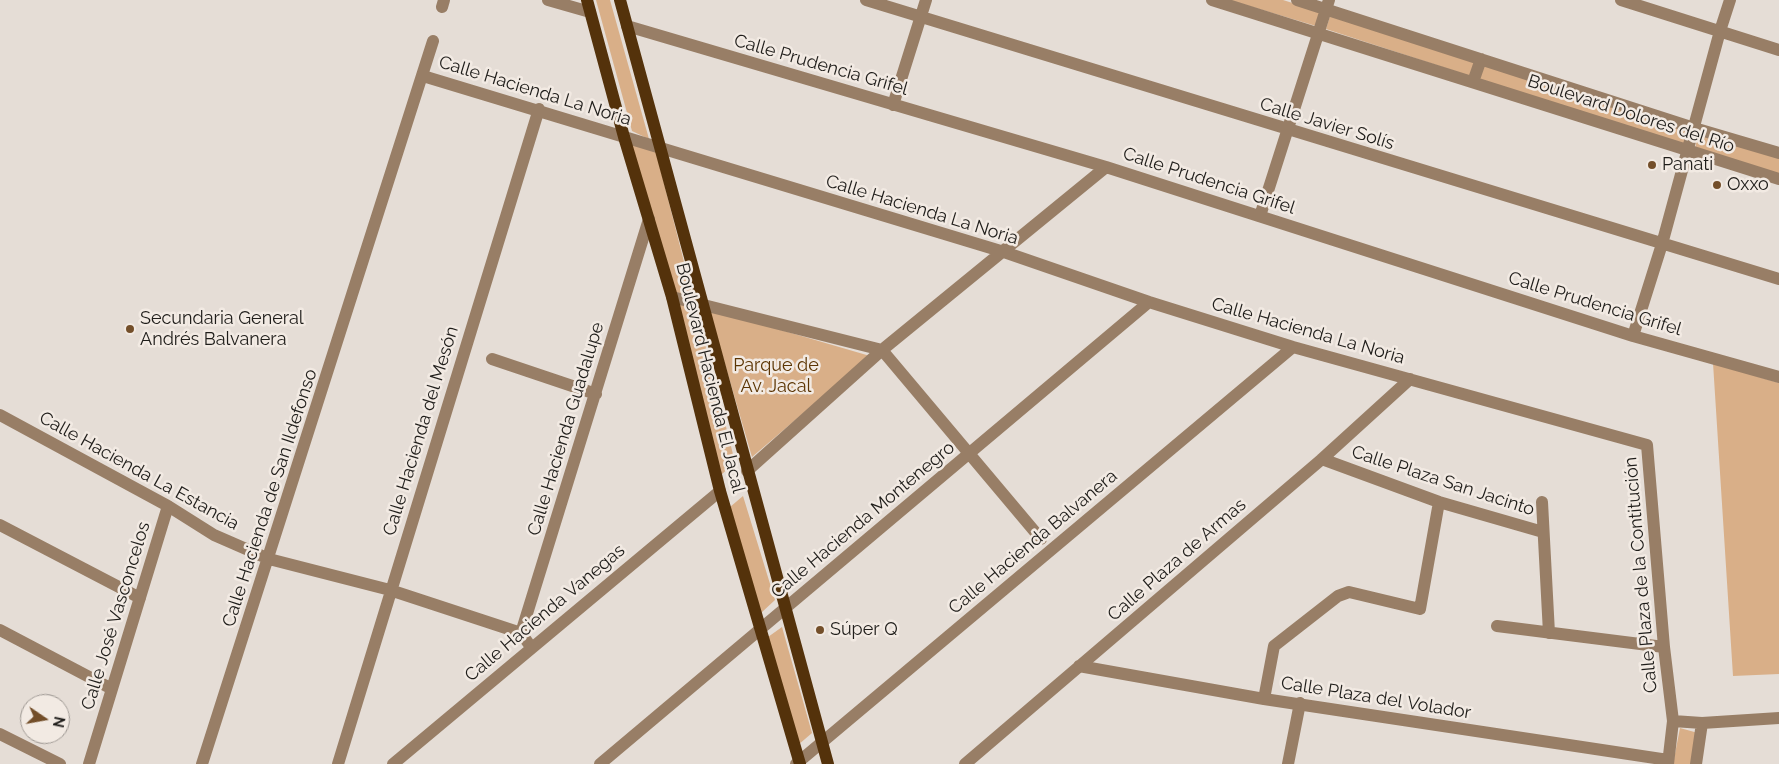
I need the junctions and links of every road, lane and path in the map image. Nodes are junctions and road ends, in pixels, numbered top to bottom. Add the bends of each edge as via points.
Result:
1 (548, 0) edge
2 (620, 0) edge
3 (866, 0) edge
4 (926, 0) edge
5 (1212, 0) edge
6 (1297, 0) edge
7 (1730, 0) edge
8 (1627, 1) edge
9 (1226, 2) edge
10 (1328, 5) edge
11 (589, 6) edge
12 (920, 17) junction
13 (627, 26) junction
14 (1720, 31) junction
15 (1320, 32) junction
16 (433, 42) dead end
17 (1779, 50) edge
18 (1481, 59) junction
19 (423, 76) junction
20 (1472, 82) junction
21 (893, 105) junction
22 (539, 109) junction
23 (1694, 128) junction
24 (1288, 131) junction
25 (624, 136) junction
26 (661, 149) junction
27 (1687, 151) junction
28 (1779, 153) edge
29 (1106, 167) junction
30 (1779, 179) edge
31 (1260, 216) junction
32 (649, 219) junction
33 (1662, 244) junction
34 (1004, 252) junction
35 (1779, 279) edge
36 (672, 297) junction
37 (1149, 302) junction
38 (703, 305) junction
39 (1633, 336) junction
40 (1293, 347) junction
41 (882, 350) junction
42 (492, 359) dead end
43 (1779, 377) edge
44 (1410, 379) junction
45 (596, 394) junction
46 (0, 415) edge
47 (970, 452) junction
48 (1322, 459) junction
49 (747, 471) junction
50 (720, 491) junction
51 (1438, 502) junction
52 (1542, 502) dead end
53 (168, 506) junction
54 (0, 526) edge
55 (1543, 532) junction
56 (1042, 539) dead end
57 (269, 560) junction
58 (390, 590) junction
59 (140, 598) junction
60 (786, 609) junction
61 (1497, 626) dead end
62 (0, 630) edge
63 (760, 631) junction
64 (521, 633) junction
65 (1549, 633) junction
66 (531, 647) junction
67 (1664, 647) junction
68 (1080, 666) junction
69 (112, 689) junction
70 (1264, 698) junction
71 (1300, 703) junction
72 (1779, 718) edge
73 (1673, 721) junction
74 (1702, 723) junction
75 (0, 734) edge
76 (822, 742) junction
77 (1668, 762) edge
78 (798, 763) edge
79 (970, 763) edge
80 (60, 764) edge
81 (89, 764) edge
82 (202, 764) edge
83 (338, 764) edge
84 (393, 764) edge
85 (600, 764) edge
86 (828, 764) edge
87 (1288, 764) edge
88 (1696, 764) edge

1 - 11 street
2 - 13 main road, Boulevard Hacienda El Jacal
3 - 12 street, Calle Javier Solís
4 - 12 street
5 - 9 street, Boulevard Dolores del Río
6 - 10 street, Boulevard Dolores del Río
7 - 14 street
8 - 14 street
9 - 15 street, Boulevard Dolores del Río
10 - 15 street
10 - 18 street, Boulevard Dolores del Río
11 - 25 main road, Boulevard Hacienda El Jacal
12 - 21 street
12 - 24 street, Calle Javier Solís
13 - 21 street, Calle Prudencia Grifel
13 - 26 main road, Boulevard Hacienda El Jacal
14 - 17 street
14 - 23 street
15 - 20 street, Boulevard Dolores del Río
15 - 24 street
16 - 19 street, Calle Hacienda de San Ildefonso
18 - 20 street
18 - 23 street, Boulevard Dolores del Río
19 - 22 street, Calle Hacienda La Noria
19 - 57 street, Calle Hacienda de San Ildefonso
20 - 27 street, Boulevard Dolores del Río
21 - 29 street, Calle Prudencia Grifel
22 - 25 street, Calle Hacienda La Noria
22 - 58 street, Calle Hacienda del Mesón
23 - 27 street
23 - 28 street, Boulevard Dolores del Río
24 - 31 street
24 - 33 street, Calle Javier Solís
25 - 26 street, Calle Hacienda La Noria
25 - 32 main road, Boulevard Hacienda El Jacal
26 - 34 street, Calle Hacienda La Noria
26 - 38 main road, Boulevard Hacienda El Jacal
27 - 30 street, Boulevard Dolores del Río
27 - 33 street
29 - 31 street, Calle Prudencia Grifel
29 - 34 street
31 - 39 street, Calle Prudencia Grifel
32 - 36 main road, Boulevard Hacienda El Jacal
32 - 45 street, Calle Hacienda Guadalupe
33 - 35 street, Calle Javier Solís
33 - 39 street
34 - 37 street, Calle Hacienda La Noria
34 - 41 street
36 - 38 street
36 - 50 main road, Boulevard Hacienda El Jacal
37 - 40 street, Calle Hacienda La Noria
37 - 47 street, Calle Hacienda Montenegro
38 - 41 street
38 - 49 main road, Boulevard Hacienda El Jacal
39 - 43 street, Calle Prudencia Grifel
40 - 44 street, Calle Hacienda La Noria
40 - 76 street, Calle Hacienda Balvanera
41 - 47 street
41 - 49 street
42 - 45 street
44 - 48 street, Calle Plaza de Armas
44 - 67 street, Calle Plaza de la Contitución via 1647,444
45 - 64 street, Calle Hacienda Guadalupe
46 - 53 street, Calle Hacienda La Estancia
47 - 56 street
47 - 60 street, Calle Hacienda Montenegro
48 - 51 street, Calle Plaza San Jacinto
48 - 68 street, Calle Plaza de Armas
49 - 60 main road, Boulevard Hacienda El Jacal
50 - 63 main road, Boulevard Hacienda El Jacal
50 - 66 street, Calle Hacienda Vanegas
51 - 55 street, Calle Plaza San Jacinto
51 - 70 street via 1420,609 1349,592 1338,596 1274,646
52 - 55 street
53 - 57 street, Calle Hacienda La Estancia via 214,535
53 - 59 street, Calle José Vasconcelos
54 - 59 street
55 - 65 street, Calle Plaza San Jacinto
57 - 58 street, Calle Hacienda La Estancia
57 - 82 street, Calle Hacienda de San Ildefonso
58 - 64 street, Calle Hacienda La Estancia
58 - 83 street, Calle Hacienda del Mesón
59 - 69 street, Calle José Vasconcelos
60 - 63 street, Calle Hacienda Montenegro
60 - 76 main road, Boulevard Hacienda El Jacal
61 - 65 street
62 - 69 street
63 - 78 main road, Boulevard Hacienda El Jacal
63 - 85 street, Calle Hacienda Montenegro
64 - 66 street
65 - 67 street
66 - 84 street, Calle Hacienda Vanegas
67 - 73 street, Calle Plaza de la Contitución
68 - 70 street, Calle Plaza del Volador
68 - 79 street, Calle Plaza de Armas
69 - 81 street, Calle José Vasconcelos
70 - 71 street, Calle Plaza del Volador
71 - 77 street, Calle Plaza del Volador
71 - 87 street
72 - 74 street
73 - 74 street
73 - 77 street, Calle Plaza de la Contitución
74 - 88 street
75 - 80 street
76 - 78 street, Calle Hacienda Balvanera
76 - 86 main road, Boulevard Hacienda El Jacal

